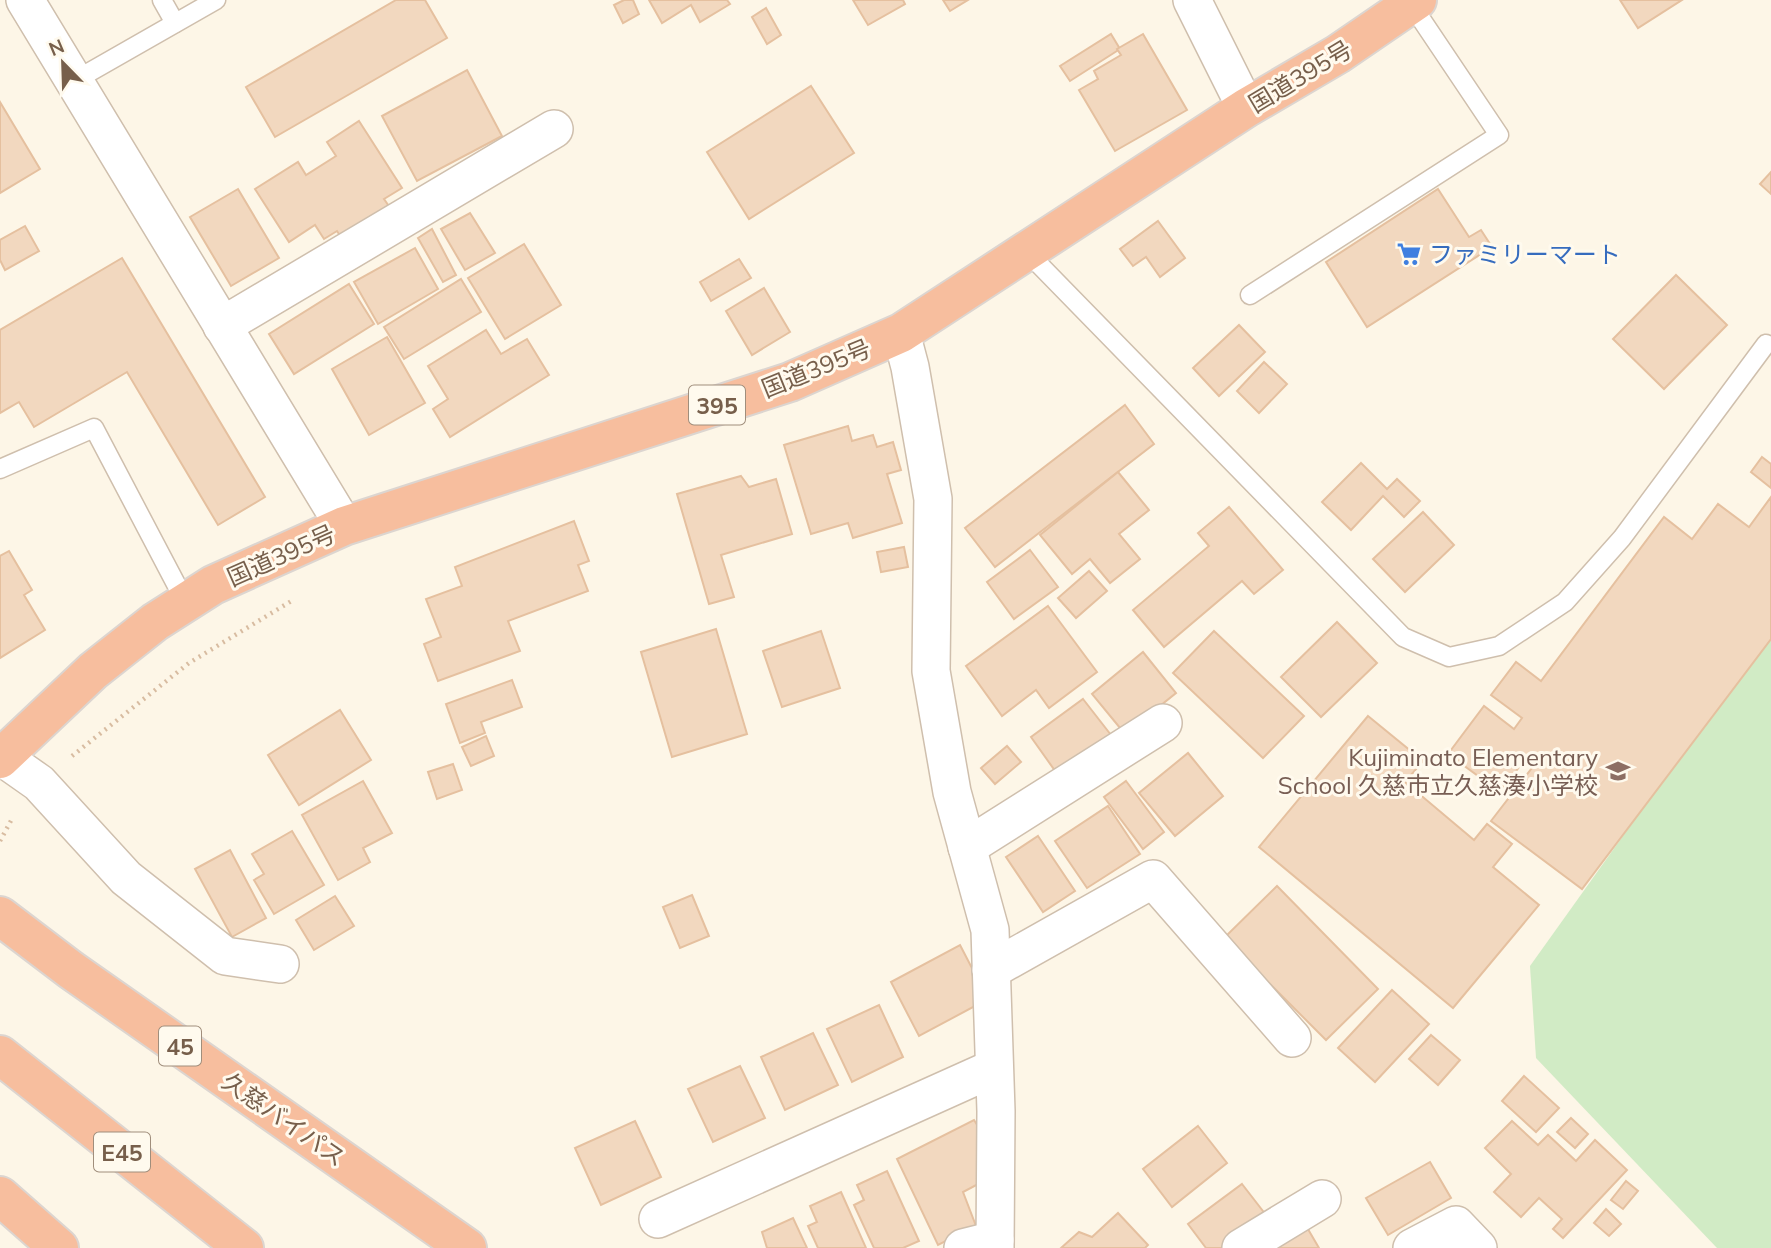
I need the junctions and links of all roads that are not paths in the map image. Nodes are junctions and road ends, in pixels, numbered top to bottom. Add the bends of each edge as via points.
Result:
1 (25, 0) edge
2 (162, 0) edge
3 (216, 0) edge
4 (1192, 0) edge
5 (1414, 2) edge
6 (175, 23) junction
7 (74, 80) junction
8 (1246, 108) junction
9 (554, 129) dead end
10 (1025, 250) junction
11 (1250, 295) dead end
12 (222, 326) junction
13 (901, 333) junction
14 (1766, 344) dead end
15 (0, 469) edge
16 (344, 526) junction
17 (186, 603) junction
18 (1163, 723) dead end
19 (1, 758) edge
20 (967, 848) junction
21 (0, 916) edge
22 (280, 964) dead end
23 (991, 970) junction
24 (1292, 1038) dead end
25 (0, 1055) edge
26 (0, 1065) edge
27 (994, 1068) junction
28 (362, 1173) junction
29 (0, 1196) edge
30 (1322, 1199) dead end
31 (658, 1219) dead end
32 (984, 1245) edge
33 (60, 1248) edge
34 (211, 1248) edge
35 (244, 1248) edge
36 (433, 1248) edge
37 (467, 1248) edge
38 (1241, 1248) edge
39 (1412, 1248) edge
40 (1478, 1248) edge

1 - 7 street
2 - 6 lane
3 - 6 lane
4 - 8 street
5 - 8 highway, 国道395号 / 395
5 - 11 lane via 1499,135
6 - 7 lane
7 - 12 street
8 - 10 highway, 国道395号 / 395
9 - 12 street
10 - 13 highway, 国道395号 / 395
10 - 14 lane via 1403,637 1449,656 1499,646 1564,602 1622,538
12 - 16 street
13 - 16 highway, 国道395号 / 395 via 790,382
13 - 20 street via 933,499 932,671 952,792
15 - 17 lane via 94,428
16 - 17 highway, 国道395号 / 395 via 213,585
17 - 19 highway, 国道395号 / 395 via 93,671
18 - 20 street
19 - 22 street via 39,783 126,878 225,956
20 - 23 street via 990,930
21 - 28 highway, 久慈バイパス / 45
23 - 24 street via 1153,879
23 - 27 street
25 - 35 highway, E45
26 - 34 highway, E45
27 - 31 street
27 - 32 street
28 - 36 highway
28 - 37 highway, 久慈バイパス / 45
29 - 33 highway
30 - 38 street
39 - 40 street via 1456,1225

